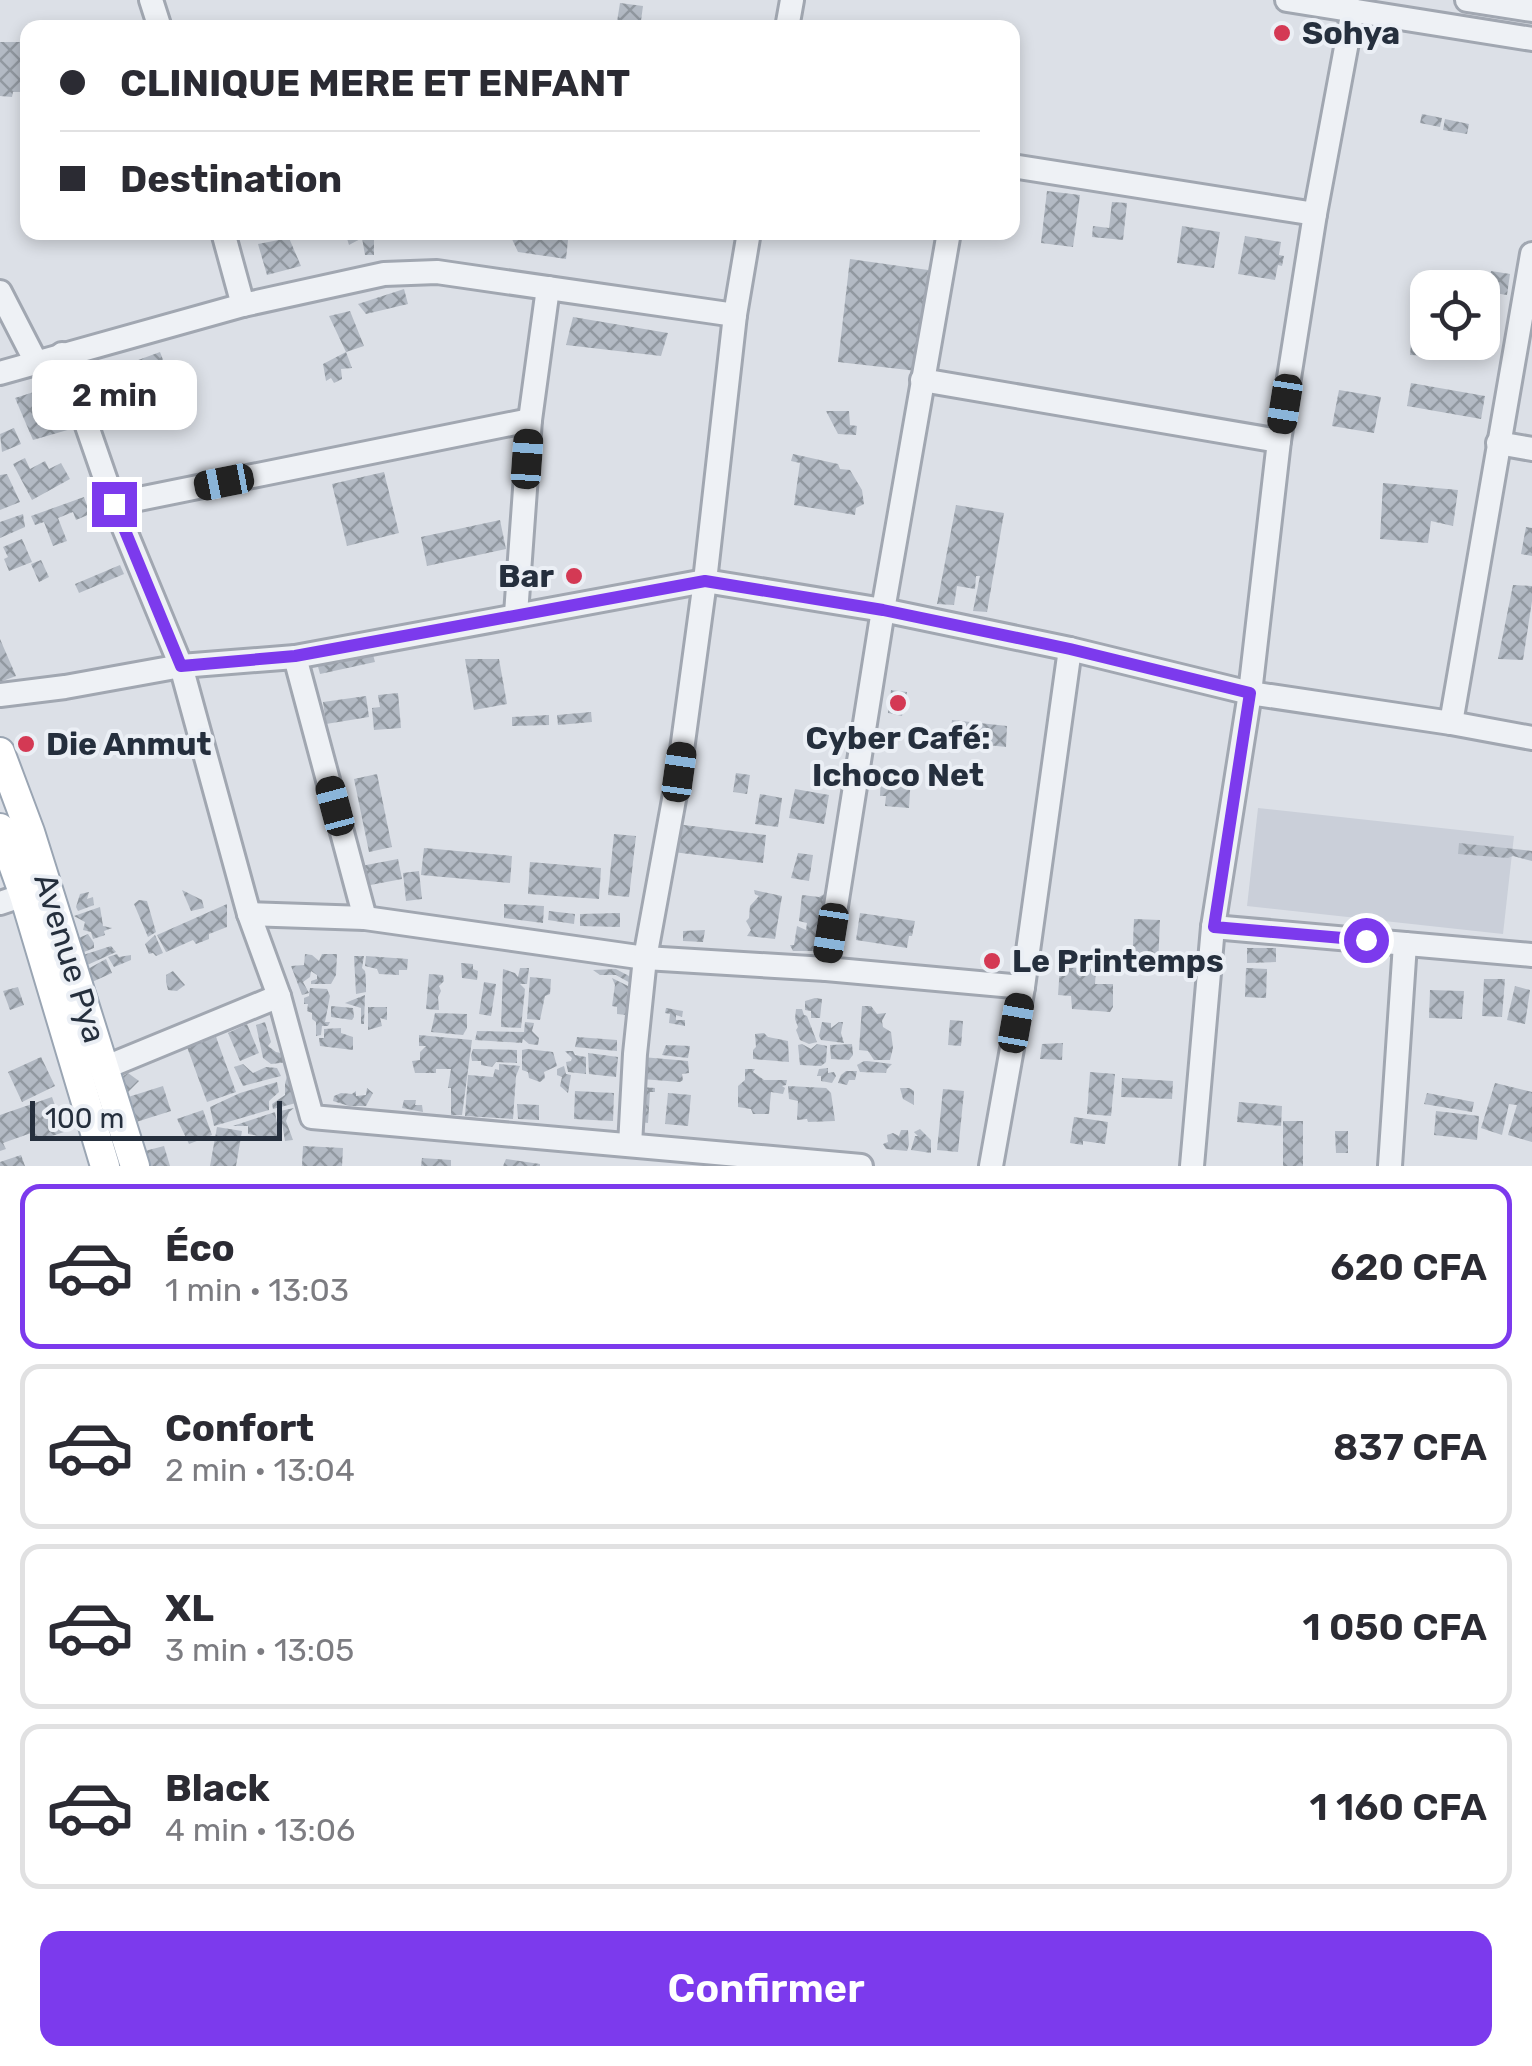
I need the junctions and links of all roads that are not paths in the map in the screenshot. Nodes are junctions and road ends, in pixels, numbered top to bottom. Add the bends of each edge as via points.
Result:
1 (1287, 0) edge
2 (1467, 0) edge
3 (1352, 10) junction
4 (1532, 10) edge
5 (1532, 39) edge
6 (1020, 167) edge
7 (1316, 214) junction
8 (225, 240) edge
9 (748, 240) edge
10 (948, 240) edge
11 (1532, 254) edge
12 (548, 288) junction
13 (0, 292) edge
14 (243, 305) junction
15 (735, 315) junction
16 (62, 354) junction
17 (36, 362) junction
18 (0, 373) edge
19 (922, 380) junction
20 (530, 420) junction
21 (1279, 441) junction
22 (1498, 444) junction
23 (1532, 449) edge
24 (114, 504) junction
25 (705, 581) junction
26 (883, 610) junction
27 (516, 614) junction
28 (1070, 649) junction
29 (295, 656) junction
30 (181, 666) junction
31 (1250, 693) junction
32 (0, 696) edge
33 (1451, 723) junction
34 (1532, 738) edge
35 (0, 752) edge
36 (0, 828) edge
37 (12, 899) edge
38 (249, 914) junction
39 (365, 918) junction
40 (1214, 927) junction
41 (1405, 944) junction
42 (1532, 955) edge
43 (645, 958) junction
44 (826, 969) junction
45 (1022, 987) junction
46 (279, 996) junction
47 (104, 1068) junction
48 (630, 1144) junction
49 (666, 1157) edge
50 (106, 1166) edge
51 (135, 1166) edge
52 (862, 1166) edge
53 (991, 1166) edge
54 (1192, 1166) edge
55 (1390, 1166) edge

1 - 3 street
2 - 4 street
3 - 5 street
3 - 7 street
6 - 7 street
7 - 21 street
8 - 14 street
9 - 15 street
10 - 19 street
11 - 22 street
12 - 14 street via 402,272
12 - 15 street
12 - 20 street
13 - 17 street
14 - 16 street
15 - 25 street
16 - 17 street
16 - 24 street
17 - 18 street
19 - 21 street
19 - 26 street
20 - 24 street
20 - 27 street
21 - 31 street
22 - 23 street
22 - 33 street
24 - 30 street
25 - 26 street
25 - 27 street
25 - 43 street
26 - 28 street
26 - 44 street
27 - 29 street
28 - 31 street
28 - 45 street
29 - 30 street
29 - 39 street
30 - 32 street
30 - 38 street
31 - 33 street
31 - 40 street
33 - 34 street
35 - 47 main road, Avenue Pya
36 - 37 main road, Avenue Pya
37 - 50 main road, Avenue Pya
38 - 39 street
38 - 46 street
39 - 43 street
40 - 41 street
40 - 54 street
41 - 42 street
41 - 55 street
43 - 44 street
43 - 48 street
44 - 45 street
45 - 53 street
46 - 47 street
46 - 48 street via 316,1119
47 - 51 main road, Avenue Pya
48 - 49 street
49 - 52 street

